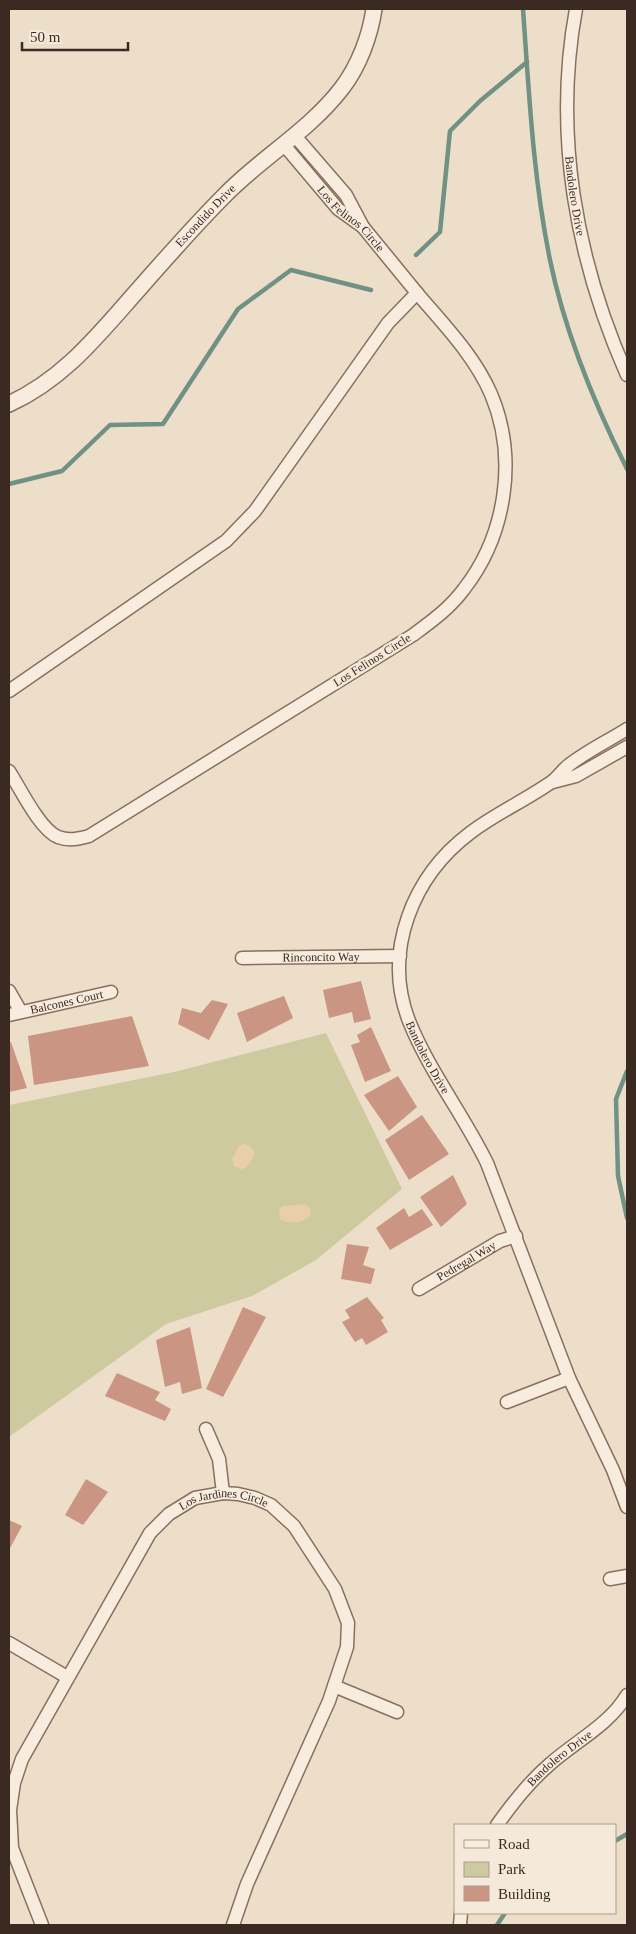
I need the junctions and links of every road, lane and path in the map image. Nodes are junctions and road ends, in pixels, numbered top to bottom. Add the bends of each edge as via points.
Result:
1 (374, 9) edge
2 (576, 9) edge
3 (290, 141) junction
4 (417, 293) junction
5 (627, 376) edge
6 (9, 404) edge
7 (9, 691) edge
8 (627, 729) edge
9 (627, 746) edge
10 (9, 771) edge
11 (553, 782) junction
12 (400, 956) junction
13 (242, 958) dead end
14 (9, 992) edge
15 (111, 992) dead end
16 (15, 1013) edge
17 (516, 1236) junction
18 (419, 1288) dead end
19 (569, 1378) junction
20 (507, 1402) dead end
21 (206, 1429) dead end
22 (223, 1493) junction
23 (627, 1507) edge
24 (627, 1576) edge
25 (610, 1579) dead end
26 (9, 1643) edge
27 (67, 1678) junction
28 (334, 1686) junction
29 (627, 1695) edge
30 (397, 1712) dead end
31 (498, 1824) edge
32 (42, 1925) edge
33 (233, 1925) edge

1 - 3 street, Escondido Drive via 354,70 325,109
2 - 5 street, Bandolero Drive via 569,59 568,159 589,274
3 - 4 street, Los Felinos Circle via 338,209 363,227
3 - 6 street, Escondido Drive via 226,193 83,352 42,386
4 - 7 street via 388,323 255,511 237,531 212,552
4 - 10 street, Los Felinos Circle via 461,344 481,374 497,412 504,446 503,501 497,525 463,591 442,613 413,635 89,836 68,840 54,835
8 - 11 street, Bandolero Drive via 568,765
9 - 11 street, Bandolero Drive via 576,776
11 - 12 street, Bandolero Drive via 471,832 434,867 422,884 406,919
12 - 13 street, Rinconcito Way
12 - 17 street, Bandolero Drive via 400,982 409,1021 420,1046 480,1147
14 - 16 street, Balcones Court
15 - 16 street, Balcones Court
17 - 18 street, Pedregal Way via 500,1241
17 - 19 street, Bandolero Drive
19 - 20 street
19 - 23 street, Bandolero Drive
21 - 22 street via 219,1459
22 - 27 street, Los Jardines Circle via 181,1504 150,1533
22 - 28 street, Los Jardines Circle via 255,1498 284,1514 335,1589 343,1605 349,1638
24 - 25 street
26 - 27 street
27 - 32 street, Los Jardines Circle via 22,1759 10,1810 12,1848
28 - 30 street
28 - 33 street, Los Jardines Circle via 247,1884
29 - 31 street, Bandolero Drive via 595,1730 550,1764 516,1798

